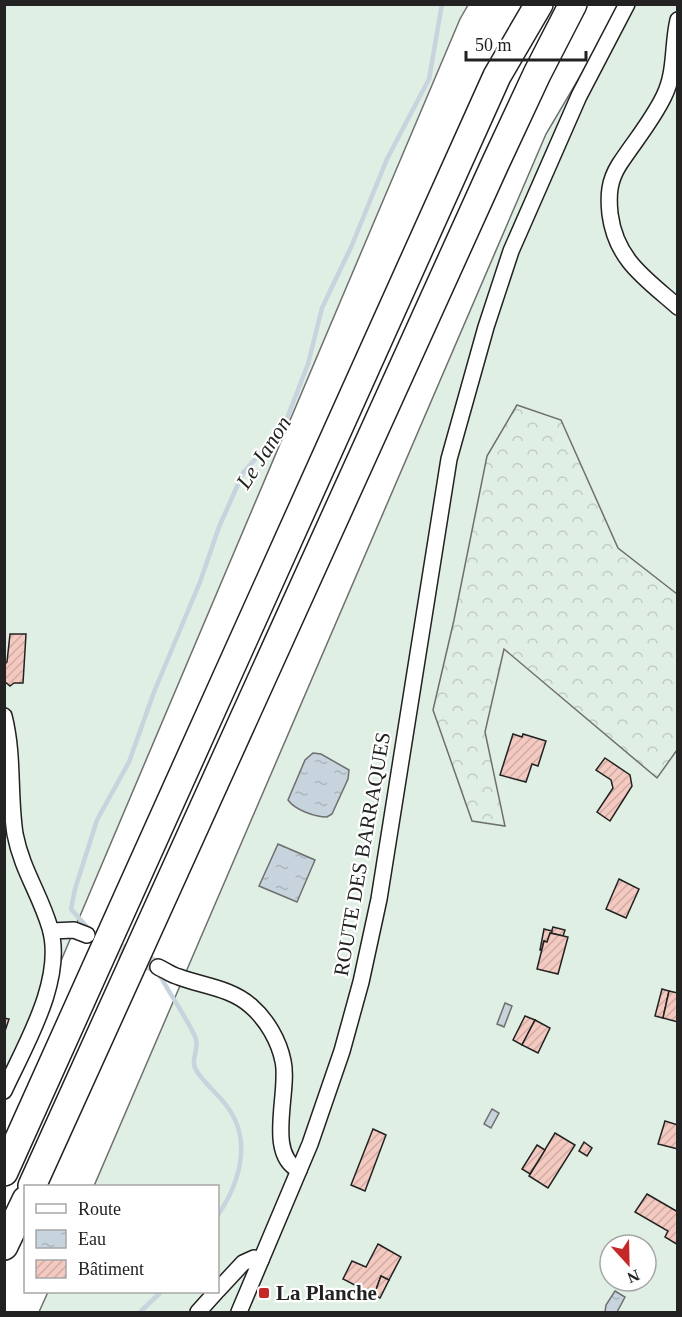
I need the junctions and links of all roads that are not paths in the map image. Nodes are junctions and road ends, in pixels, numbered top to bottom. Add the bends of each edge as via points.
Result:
1 (539, 4) edge
2 (573, 4) edge
3 (627, 4) edge
4 (678, 20) edge
5 (678, 307) edge
6 (4, 716) edge
7 (51, 931) junction
8 (87, 935) tunnel mouth
9 (158, 967) tunnel mouth
10 (4, 1091) edge
11 (299, 1170) junction
12 (4, 1172) edge
13 (32, 1185) edge
14 (24, 1204) edge
15 (4, 1246) edge
16 (261, 1260) junction
17 (219, 1289) edge
18 (215, 1293) edge
19 (198, 1312) edge
20 (239, 1312) edge

1 - 12 highway via 497,76
2 - 13 highway via 495,164
3 - 11 street, ROUTE DES BARRAQUES via 579,96 511,251 469,386 445,481 383,877 366,961 342,1051
4 - 5 street via 672,73 665,95 619,165 608,196 614,236 621,252 630,265
6 - 7 street via 16,836 22,863
7 - 8 street via 74,930
7 - 10 street via 53,967 48,990
9 - 11 street via 233,994 251,1005 265,1021 277,1040 284,1063 280,1134 283,1148 287,1162
11 - 16 street, ROUTE DES BARRAQUES
14 - 15 highway
16 - 17 street via 254,1258 243,1263
16 - 20 street, ROUTE DES BARRAQUES
18 - 19 street

